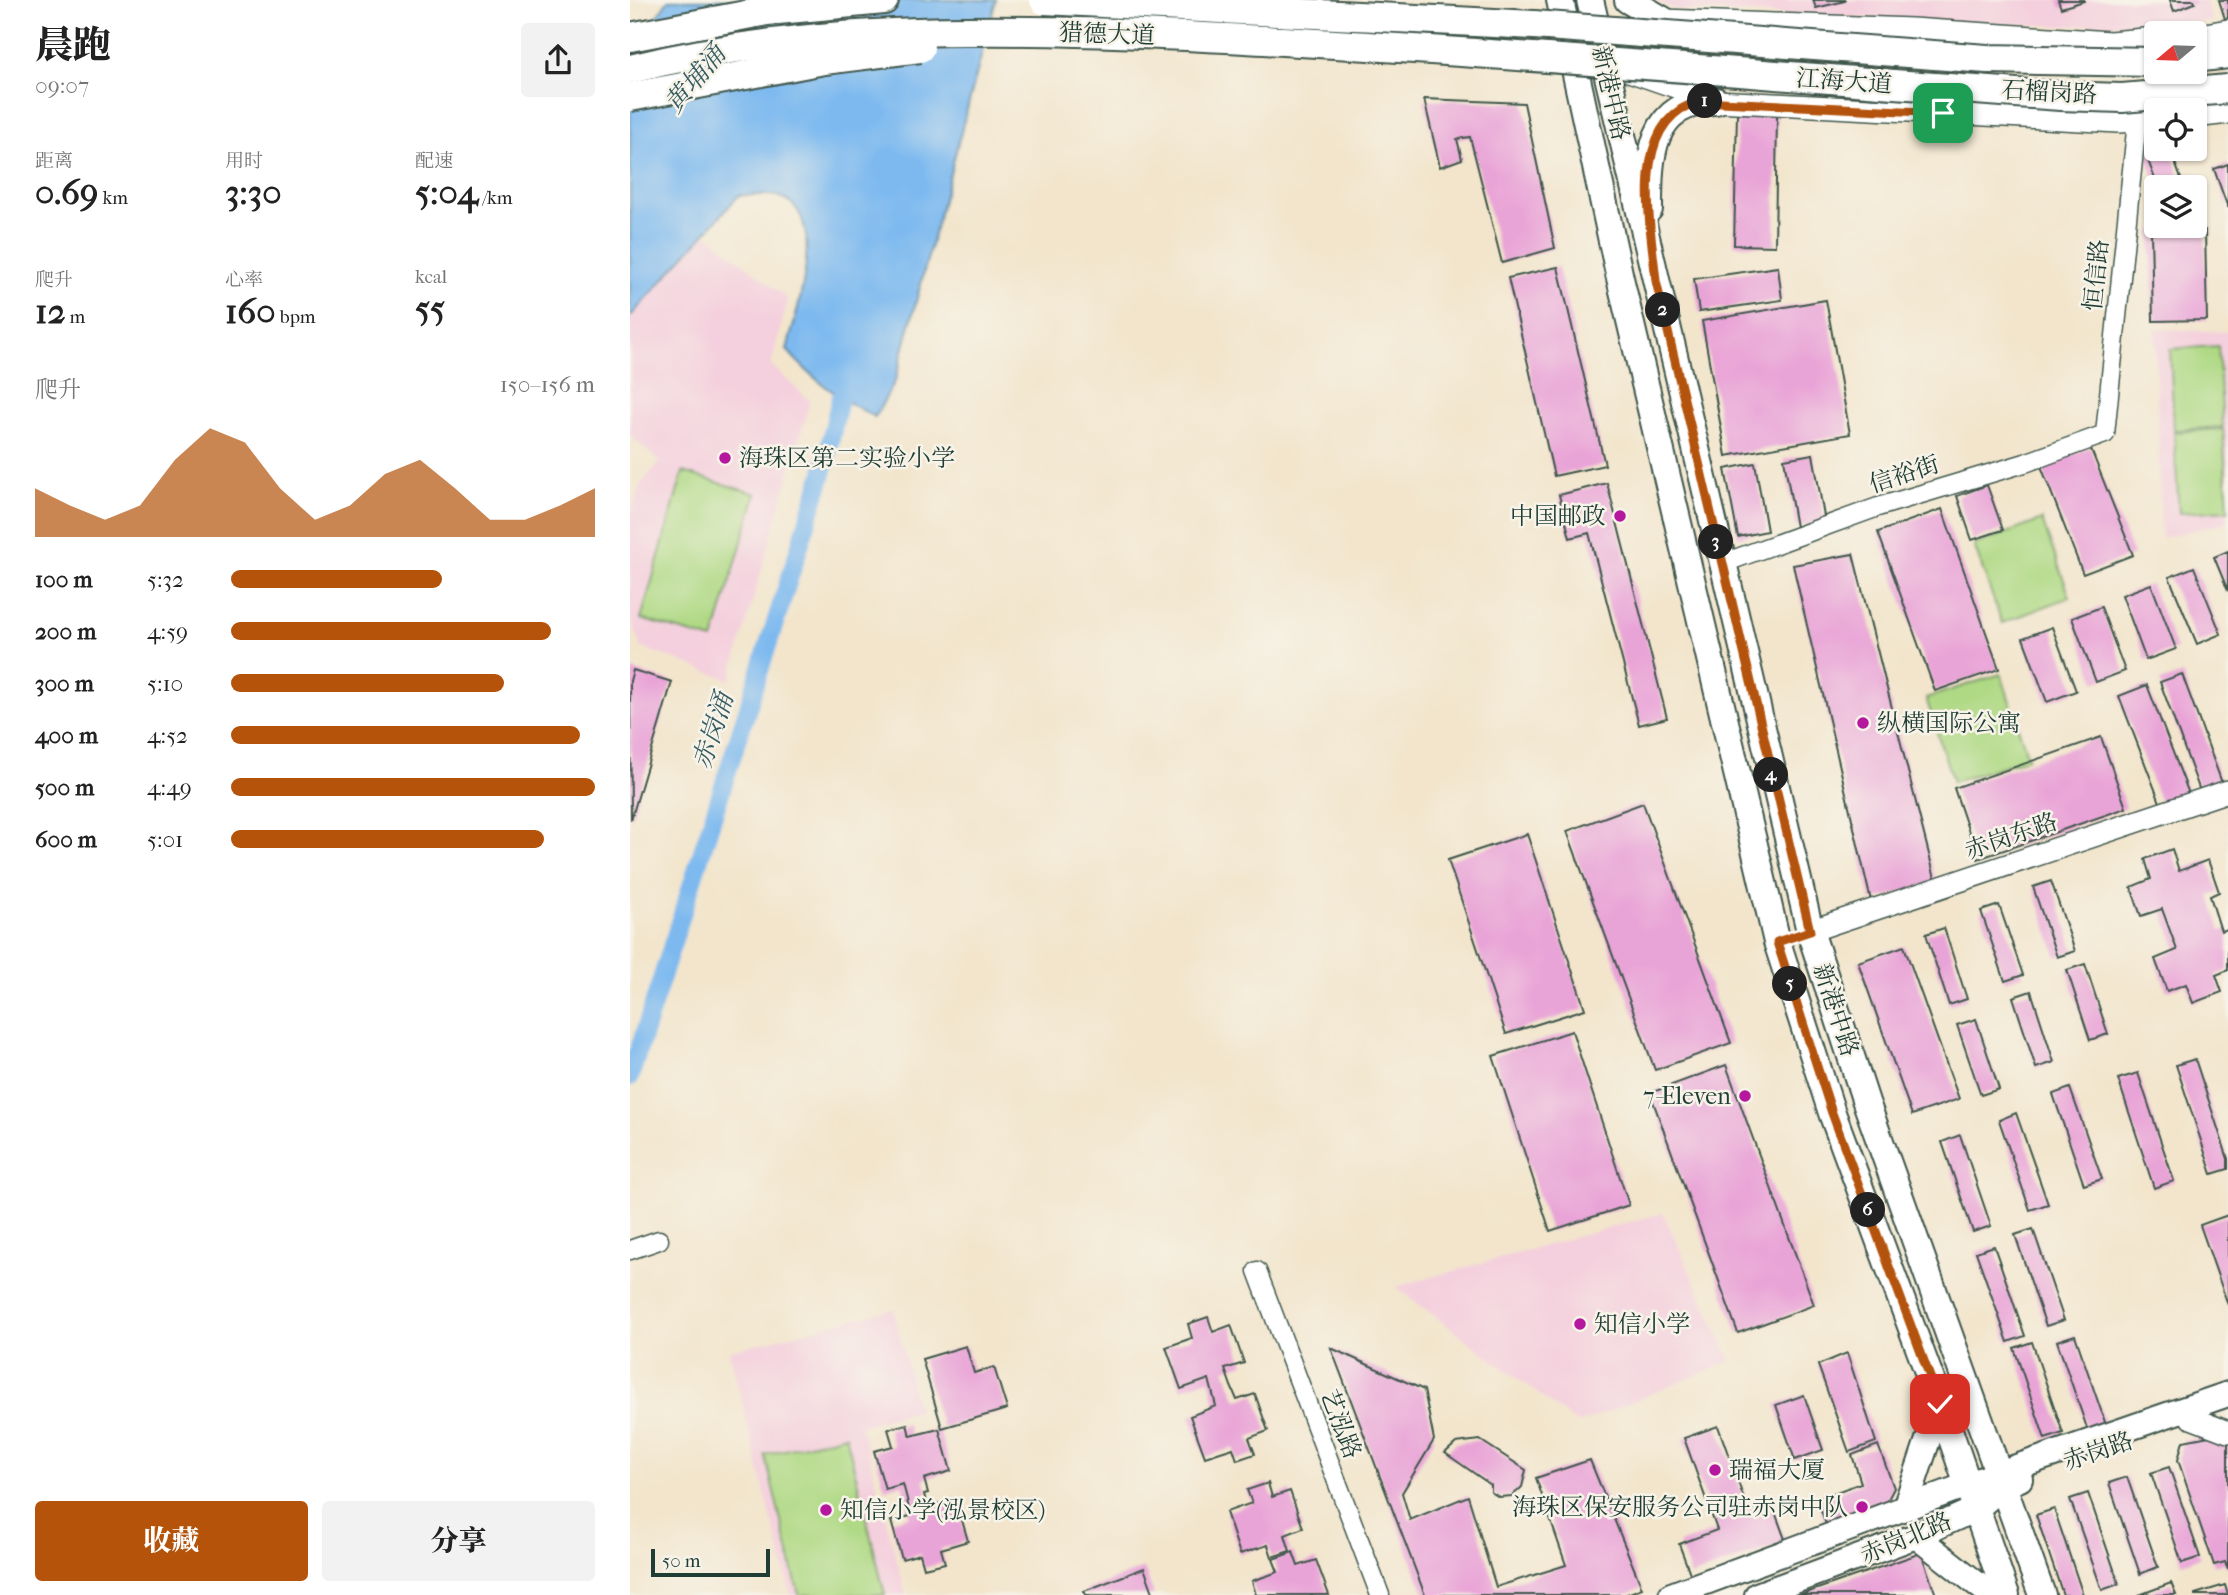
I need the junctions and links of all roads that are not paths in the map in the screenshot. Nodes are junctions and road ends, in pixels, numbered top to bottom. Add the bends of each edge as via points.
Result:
1 (884, 0) edge
2 (1044, 0) edge
3 (1560, 0) edge
4 (1590, 0) edge
5 (1628, 0) edge
6 (1663, 20) junction
7 (1912, 29) junction
8 (2228, 30) edge
9 (1115, 34) junction
10 (2207, 34) edge
11 (2032, 36) junction
12 (630, 37) edge
13 (2144, 39) edge
14 (1587, 49) junction
15 (2228, 54) edge
16 (2207, 56) edge
17 (2144, 62) edge
18 (630, 69) edge
19 (2228, 89) edge
20 (630, 97) edge
21 (1716, 101) junction
22 (1913, 111) junction
23 (2228, 113) edge
24 (2207, 115) edge
25 (2033, 118) junction
26 (2144, 121) edge
27 (2144, 136) edge
28 (1624, 151) junction
29 (1593, 158) junction
30 (1656, 281) junction
31 (2105, 434) joint
32 (1721, 564) junction
33 (2228, 790) edge
34 (1794, 872) junction
35 (1762, 881) junction
36 (1810, 931) junction
37 (1777, 942) junction
38 (659, 1240) dead end
39 (630, 1250) edge
40 (1257, 1271) dead end
41 (2228, 1394) edge
42 (1940, 1404) junction
43 (2228, 1406) edge
44 (2191, 1418) junction
45 (2228, 1432) edge
46 (2001, 1479) junction
47 (1972, 1496) junction
48 (1905, 1508) junction
49 (1916, 1536) junction
50 (1380, 1595) edge
51 (1671, 1595) edge
52 (1757, 1595) edge
53 (1991, 1595) edge
54 (2006, 1595) edge
55 (2042, 1595) edge

1 - 12 highway via 767,11
2 - 14 highway, 猎德大道, bridge
3 - 14 main road, 新港中路
4 - 14 main road, 新港中路
5 - 6 main road
6 - 7 street
6 - 14 street
7 - 11 street
7 - 22 street via 1934,53 1942,73 1933,98
8 - 10 street
9 - 14 highway, 猎德大道, bridge via 1442,49
9 - 18 highway, 猎德大道, bridge via 879,32 735,49
9 - 20 highway, bridge via 878,52
11 - 13 street via 2110,42
11 - 25 street via 2020,45 2009,65 2011,83
14 - 17 highway, 江海大道, bridge
14 - 19 highway, 江海大道, bridge via 2060,96 2147,97
14 - 21 street, 石榴岗路
14 - 28 main road, 新港中路
14 - 29 main road, 新港中路
15 - 16 highway
21 - 22 street, 石榴岗路
21 - 30 main road via 1687,104 1665,120 1657,134 1649,177
22 - 25 street, 石榴岗路
23 - 24 street
25 - 26 street, 石榴岗路
27 - 31 street, 恒信路
28 - 29 main road
28 - 30 main road, 新港中路
29 - 35 main road, 新港中路
30 - 32 main road, 新港中路
31 - 32 street, 信裕街
32 - 34 main road, 新港中路
33 - 36 street, 赤岗东路
34 - 35 main road
34 - 36 main road, 新港中路
35 - 37 main road, 新港中路
36 - 37 main road
36 - 46 main road, 新港中路
37 - 42 main road, 新港中路 via 1832,1113
38 - 39 street
40 - 50 street, 艺泓路
41 - 46 main road, 赤岗路
42 - 47 main road, 新港中路
42 - 48 main road
43 - 44 main road, 赤岗路
44 - 45 street
44 - 46 main road, 赤岗路
46 - 47 main road, 赤岗路
46 - 55 main road, 新港中路
47 - 48 main road, 赤岗北路
47 - 49 main road, 赤岗北路
47 - 54 main road, 新港中路
48 - 51 main road, 赤岗北路
49 - 52 main road, 赤岗北路
49 - 53 main road

